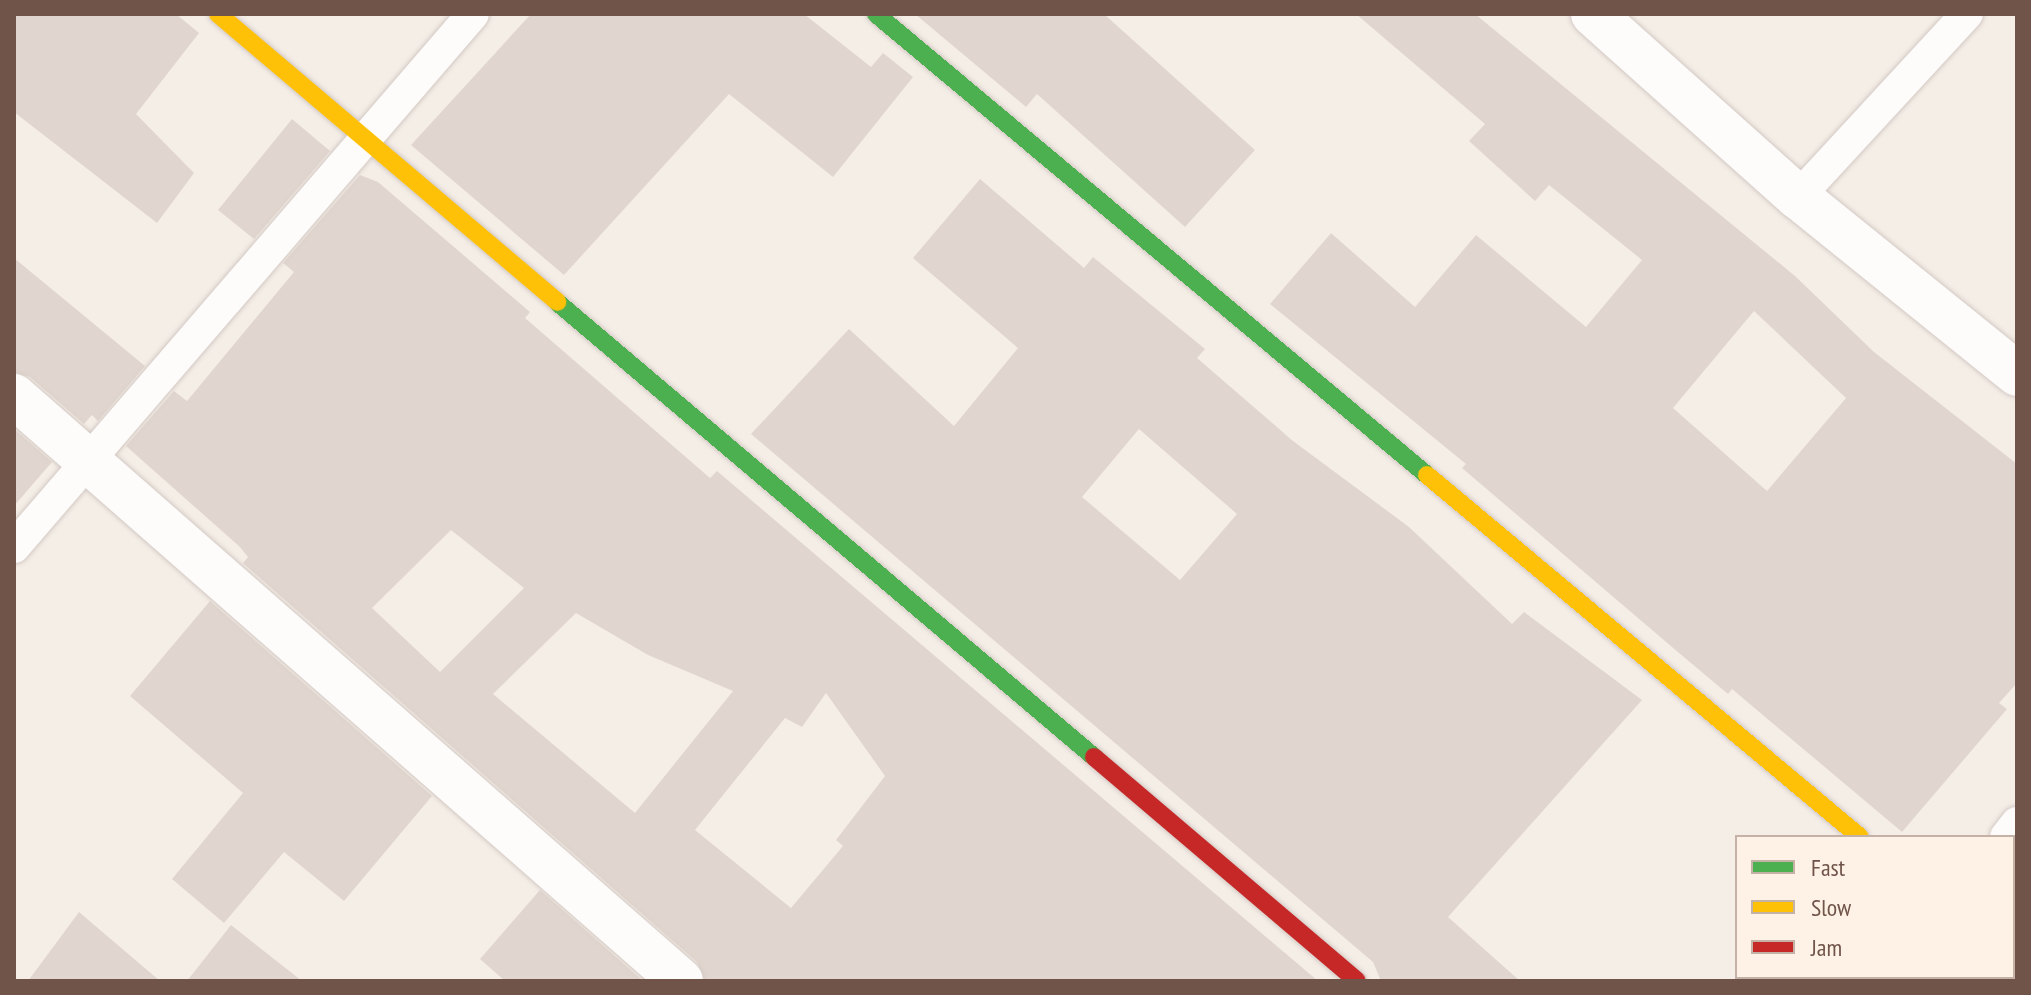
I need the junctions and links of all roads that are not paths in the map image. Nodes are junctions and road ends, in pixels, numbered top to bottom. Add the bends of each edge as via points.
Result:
1 (218, 14) edge
2 (473, 14) edge
3 (876, 14) edge
4 (1593, 14) edge
5 (1967, 14) edge
6 (363, 141) junction
7 (1798, 197) junction
8 (2017, 374) edge
9 (14, 396) edge
10 (91, 461) junction
11 (14, 547) edge
12 (1858, 835) edge
13 (681, 981) edge
14 (1357, 981) edge

1 - 6 street
2 - 6 lane
3 - 12 street
4 - 7 street
5 - 7 lane
6 - 10 lane
6 - 14 street
7 - 8 street
9 - 10 street
10 - 11 lane
10 - 13 street

